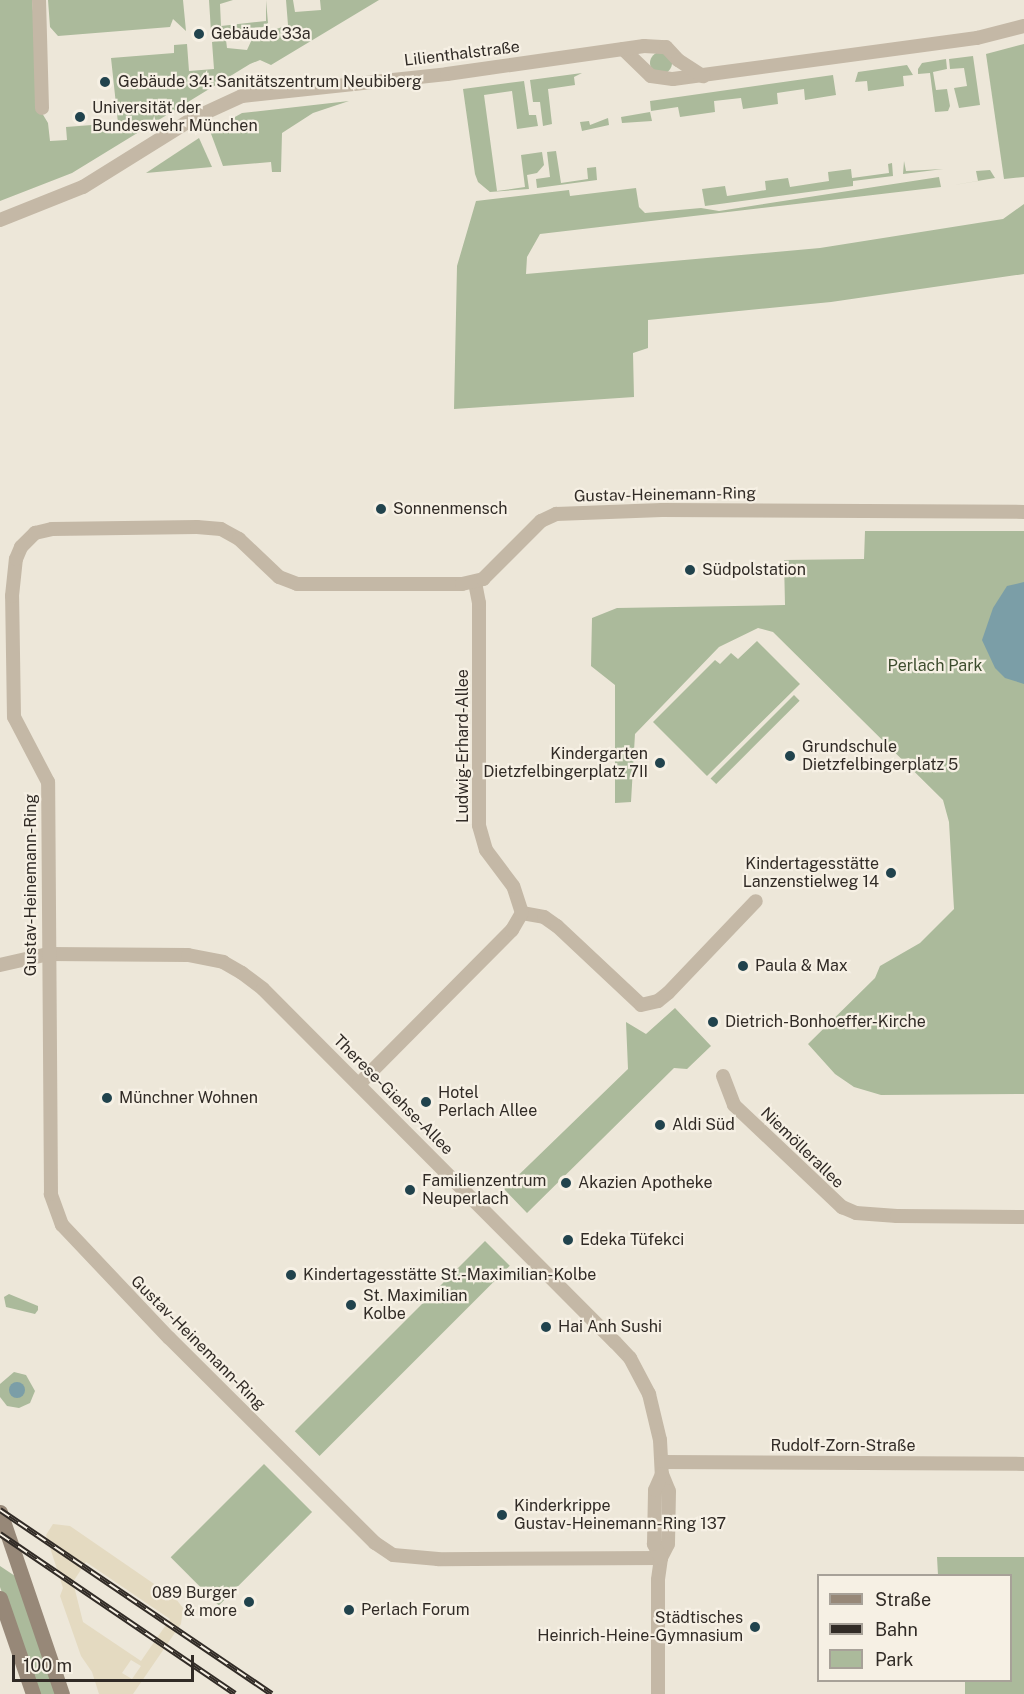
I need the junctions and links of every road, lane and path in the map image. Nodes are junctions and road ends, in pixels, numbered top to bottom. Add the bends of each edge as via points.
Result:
1 (39, 0) edge
2 (1024, 26) edge
3 (654, 47) junction
4 (623, 50) junction
5 (678, 60) junction
6 (645, 67) junction
7 (703, 76) junction
8 (665, 79) junction
9 (42, 108) dead end
10 (0, 220) edge
11 (1024, 512) edge
12 (475, 582) junction
13 (7, 717) edge
14 (756, 901) dead end
15 (522, 913) junction
16 (48, 954) junction
17 (0, 965) edge
18 (723, 1076) dead end
19 (358, 1084) junction
20 (1024, 1216) edge
21 (1024, 1464) edge
22 (662, 1468) junction
23 (0, 1512) edge
24 (661, 1558) junction
25 (0, 1598) edge
26 (33, 1694) edge
27 (62, 1694) edge
28 (658, 1694) edge

1 - 9 street
2 - 7 street via 977,38
3 - 4 street, Lilienthalstraße
3 - 5 street via 666,46
3 - 6 street via 646,56
4 - 6 street
4 - 10 street, Lilienthalstraße via 447,74 269,90 220,103 82,186
5 - 7 street
5 - 8 street via 675,72
6 - 8 street via 655,78
7 - 8 street
11 - 12 street, Gustav-Heinemann-Ring via 662,510 556,514 541,521 490,573
12 - 13 street, Gustav-Heinemann-Ring via 297,584 279,577 239,539 221,529 72,526 35,533 21,547 12,579
12 - 15 street, Ludwig-Erhard-Allee via 479,603 479,825 486,850 513,886
13 - 16 street, Gustav-Heinemann-Ring via 48,782
14 - 15 street via 669,993 649,1004 634,1003 557,926 544,917
15 - 19 street via 505,938
16 - 17 street, Therese-Giehse-Allee
16 - 19 street, Therese-Giehse-Allee via 188,955 223,962 263,990
16 - 24 street, Gustav-Heinemann-Ring via 51,1194 62,1226 375,1543 393,1555 425,1559
18 - 20 street, Niemöllerallee via 734,1105 842,1207 856,1213 897,1216
19 - 22 street, Therese-Giehse-Allee via 630,1358 651,1402
21 - 22 street, Rudolf-Zorn-Straße
22 - 24 street, Therese-Giehse-Allee via 669,1491 669,1523 668,1544
23 - 27 main road
24 - 28 street, Therese-Giehse-Allee
25 - 26 main road

